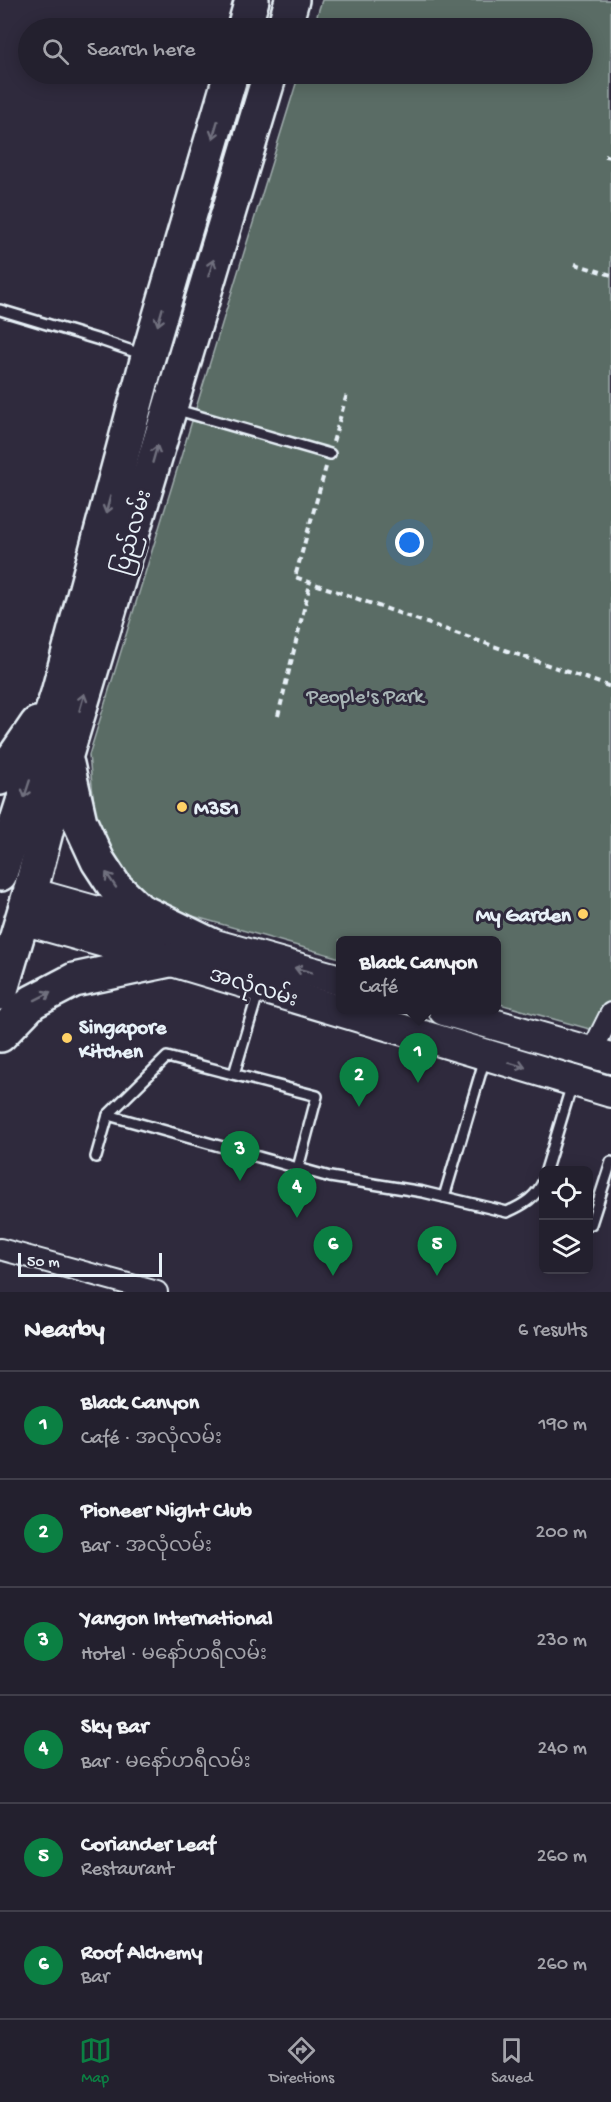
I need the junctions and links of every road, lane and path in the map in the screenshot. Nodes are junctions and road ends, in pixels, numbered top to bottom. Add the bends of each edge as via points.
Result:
1 (252, 0) edge
2 (292, 0) edge
3 (247, 18) edge
4 (287, 18) edge
5 (228, 84) edge
6 (267, 84) edge
7 (605, 156) dead end
8 (611, 157) edge
9 (575, 264) dead end
10 (611, 275) edge
11 (0, 310) edge
12 (148, 357) junction
13 (347, 394) dead end
14 (169, 407) junction
15 (330, 454) junction
16 (310, 584) junction
17 (611, 687) edge
18 (58, 693) junction
19 (278, 716) dead end
20 (65, 758) junction
21 (0, 778) edge
22 (0, 874) edge
23 (13, 902) edge
24 (211, 945) junction
25 (169, 960) junction
26 (263, 974) junction
27 (336, 980) edge
28 (0, 993) edge
29 (336, 1001) edge
30 (611, 1013) edge
31 (373, 1014) edge
32 (458, 1014) edge
33 (0, 1035) edge
34 (485, 1055) junction
35 (601, 1056) edge
36 (234, 1074) junction
37 (573, 1082) junction
38 (611, 1092) edge
39 (108, 1115) junction
40 (96, 1157) dead end
41 (611, 1162) edge
42 (547, 1166) edge
43 (298, 1168) junction
44 (539, 1187) edge
45 (444, 1197) junction
46 (592, 1220) edge
47 (0, 1249) edge
48 (157, 1292) edge

1 - 3 highway
2 - 4 highway
5 -> 12 highway, ပြည်လမ်း
14 -> 6 highway, ပြည်လမ်း
7 - 8 path
9 - 10 path
11 - 12 lane
12 -> 18 highway, ပြည်လမ်း
13 - 15 path
14 - 15 lane
20 -> 14 highway, ပြည်လမ်း
15 - 16 path via 295,577
16 - 17 path
16 - 19 path
18 - 21 highway
18 -> 22 highway, ပြည်လမ်း
20 - 23 highway, ပြည်လမ်း
24 -> 20 highway via 139,910 115,887 80,822
23 - 24 main road, အလုံလမ်း
23 - 25 main road, အလုံလမ်း
23 - 28 highway, ပြည်လမ်း
24 - 26 main road, အလုံလမ်း
25 - 26 main road, အလုံလမ်း
33 -> 25 highway via 32,1002 74,980
27 -> 26 main road, အလုံလမ်း
26 - 29 main road, အလုံလမ်း
26 - 36 lane
30 - 35 street
31 - 34 main road, အလုံလမ်း
32 - 35 main road
34 -> 37 main road, အလုံလမ်း
34 - 45 lane
36 - 39 lane via 167,1057
36 - 43 lane via 317,1096
37 - 38 main road, အလုံလမ်း
37 - 42 lane
39 - 40 lane
39 - 43 lane
41 - 46 lane
43 - 45 lane
44 - 45 lane via 529,1200 507,1212
47 - 48 street

